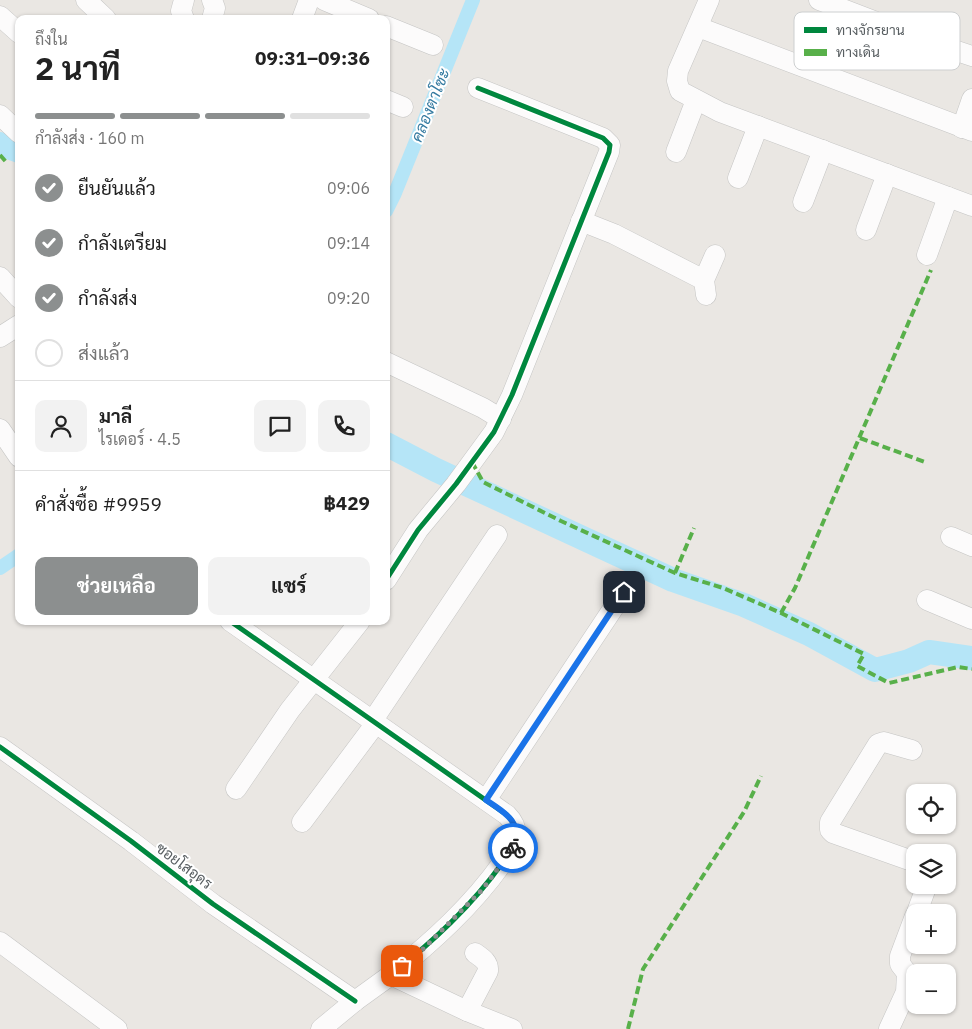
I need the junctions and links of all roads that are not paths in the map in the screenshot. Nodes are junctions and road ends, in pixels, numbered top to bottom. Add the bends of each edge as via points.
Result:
1 (86, 0) edge
2 (184, 0) edge
3 (212, 0) edge
4 (310, 0) edge
5 (324, 0) edge
6 (710, 0) edge
7 (819, 0) edge
8 (850, 12) edge
9 (102, 15) edge
10 (182, 15) edge
11 (213, 15) edge
12 (304, 15) edge
13 (360, 15) edge
14 (0, 16) edge
15 (698, 27) junction
16 (390, 28) edge
17 (15, 29) edge
18 (433, 45) dead end
19 (960, 52) edge
20 (972, 56) edge
21 (794, 63) edge
22 (811, 70) edge
23 (478, 88) dead end
24 (972, 99) edge
25 (696, 100) junction
26 (0, 115) edge
27 (758, 126) junction
28 (15, 129) edge
29 (967, 129) edge
30 (824, 150) junction
31 (676, 152) dead end
32 (887, 174) junction
33 (738, 178) dead end
34 (948, 198) junction
35 (803, 202) dead end
36 (972, 206) edge
37 (581, 221) junction
38 (866, 230) dead end
39 (715, 255) dead end
40 (927, 255) dead end
41 (0, 278) edge
42 (15, 294) edge
43 (15, 328) edge
44 (0, 337) edge
45 (390, 364) edge
46 (501, 419) junction
47 (0, 429) edge
48 (15, 451) edge
49 (497, 535) dead end
50 (951, 537) dead end
51 (972, 546) edge
52 (390, 574) edge
53 (624, 592) dead end
54 (927, 600) dead end
55 (972, 619) edge
56 (236, 625) edge
57 (357, 625) edge
58 (315, 680) junction
59 (374, 722) junction
60 (0, 747) edge
61 (912, 750) dead end
62 (236, 789) dead end
63 (486, 800) junction
64 (302, 822) dead end
65 (906, 859) edge
66 (906, 940) edge
67 (0, 942) edge
68 (475, 953) dead end
69 (391, 975) junction
70 (355, 1001) junction
71 (467, 1011) junction
72 (488, 1024) edge
73 (118, 1029) edge
74 (321, 1029) edge
75 (512, 1029) edge
76 (889, 1029) edge

1 - 9 street
2 - 10 street
3 - 11 street
4 - 12 street
5 - 13 street
6 - 15 street
7 - 8 street
14 - 17 street
15 - 21 street
15 - 25 street via 678,71 677,81 680,90
16 - 18 street
19 - 20 street
22 - 29 street
23 - 37 street via 603,138 610,145
24 - 29 street
25 - 27 street
25 - 31 street
26 - 28 street
27 - 30 street
27 - 33 street
30 - 32 street
30 - 35 street
32 - 34 street
32 - 38 street
34 - 36 street
34 - 40 street
37 - 39 street via 614,234 705,288
37 - 46 street
41 - 42 street
43 - 44 street
45 - 46 street
46 - 52 street via 418,530
47 - 48 street
49 - 59 street
50 - 51 street
53 - 63 street
54 - 55 street
56 - 58 street
57 - 58 street
58 - 59 street
58 - 62 street via 290,710
59 - 63 street
59 - 64 street
60 - 70 street, ซอยโสอุดร via 213,904
61 - 65 street via 884,742 878,744 830,822 832,833
63 - 69 street via 514,822 515,842 511,852 482,890 423,949
66 - 76 street via 900,956 900,964 907,973 906,992
67 - 73 street
68 - 71 street via 487,963 488,971
69 - 70 street
69 - 71 street
70 - 74 street
71 - 72 street
72 - 75 street

